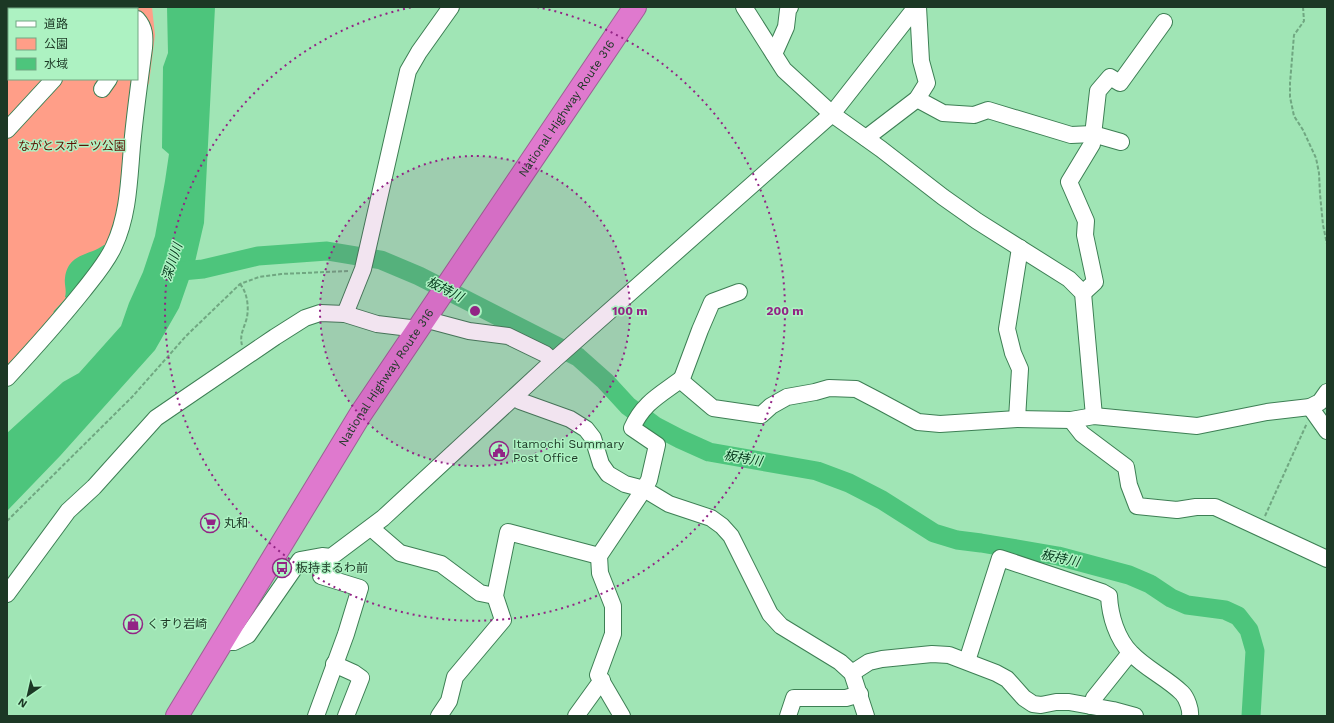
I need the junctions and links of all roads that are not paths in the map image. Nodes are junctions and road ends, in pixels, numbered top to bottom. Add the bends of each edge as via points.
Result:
1 (451, 7) edge
2 (635, 7) edge
3 (744, 7) edge
4 (790, 7) edge
5 (917, 7) edge
6 (138, 20) edge
7 (1164, 22) dead end
8 (774, 54) junction
9 (53, 80) edge
10 (917, 99) junction
11 (832, 114) junction
12 (7, 130) edge
13 (1093, 134) junction
14 (866, 138) junction
15 (1121, 142) dead end
16 (1020, 248) junction
17 (739, 292) dead end
18 (1083, 293) junction
19 (346, 314) junction
20 (423, 319) junction
21 (556, 358) junction
22 (7, 378) edge
23 (681, 381) junction
24 (1327, 392) edge
25 (515, 397) junction
26 (1312, 409) junction
27 (1094, 416) junction
28 (1016, 419) junction
29 (1071, 420) junction
30 (1327, 431) edge
31 (644, 489) junction
32 (371, 528) junction
33 (599, 556) junction
34 (331, 557) junction
35 (1327, 559) edge
36 (7, 594) edge
37 (495, 596) junction
38 (222, 642) junction
39 (1130, 653) junction
40 (967, 661) junction
41 (334, 664) junction
42 (852, 673) junction
43 (602, 680) junction
44 (860, 694) junction
45 (1091, 706) junction
46 (1036, 713) edge
47 (177, 716) edge
48 (317, 716) edge
49 (346, 716) edge
50 (439, 716) edge
51 (576, 716) edge
52 (622, 716) edge
53 (788, 716) edge
54 (866, 716) edge
55 (1135, 716) edge
56 (1190, 716) edge

1 - 19 street via 408,71 362,271
2 - 20 highway, National Highway Route 316
3 - 8 street
4 - 8 street via 786,27
5 - 10 street via 921,61 927,83
5 - 11 street
6 - 22 street via 145,34 124,219 114,246 99,271
7 - 13 street via 1120,83 1110,77 1098,91
8 - 11 street via 784,70
9 - 12 street
10 - 13 street via 943,113 974,115 988,110 1071,135
10 - 14 street
11 - 14 street
11 - 21 street
13 - 15 street
13 - 18 street via 1092,144 1069,182 1086,220 1085,235 1095,282
14 - 16 street via 942,198
16 - 18 street via 1070,279
16 - 28 street via 1007,329 1020,369
17 - 23 street via 712,302
18 - 27 street
19 - 20 street via 377,324 410,328
19 - 36 street via 320,313 305,318 156,418 94,487 68,511
20 - 21 street via 470,332 508,336
20 - 38 highway, National Highway Route 316 via 360,415
21 - 25 street
23 - 28 street via 714,408 761,415 787,397 829,388 856,389 918,422 940,424
23 - 31 street via 645,406 632,428 657,444 649,480
24 - 26 street
25 - 31 street via 570,419 586,429 593,438 601,464 608,474 625,484
25 - 32 street
26 - 27 street via 1267,412 1197,426
26 - 30 street
27 - 29 street
28 - 29 street
29 - 35 street via 1082,434 1126,467 1136,506 1177,510 1215,507
31 - 33 street
31 - 42 street via 669,504 711,518 722,526 731,536 770,614 781,626 840,662
32 - 34 street
32 - 37 street via 400,553 441,564 480,593
33 - 37 street via 508,532
33 - 43 street via 600,573 613,606 613,634 598,675
34 - 38 street via 300,560 248,635 234,642
34 - 41 street via 321,576 360,588
37 - 50 street via 503,620 455,677 449,701
38 - 47 highway, National Highway Route 316
39 - 40 street via 1117,634 1109,596 1000,558
39 - 45 street via 1094,698
39 - 56 street via 1183,694 1191,712
40 - 42 street via 949,655 932,654 882,659 870,662
40 - 46 street via 1007,679
41 - 48 street
41 - 49 street via 361,678
42 - 44 street
43 - 51 street
43 - 52 street
44 - 53 street via 846,698 794,698
44 - 54 street
45 - 46 street via 1056,702 1041,705
45 - 55 street

